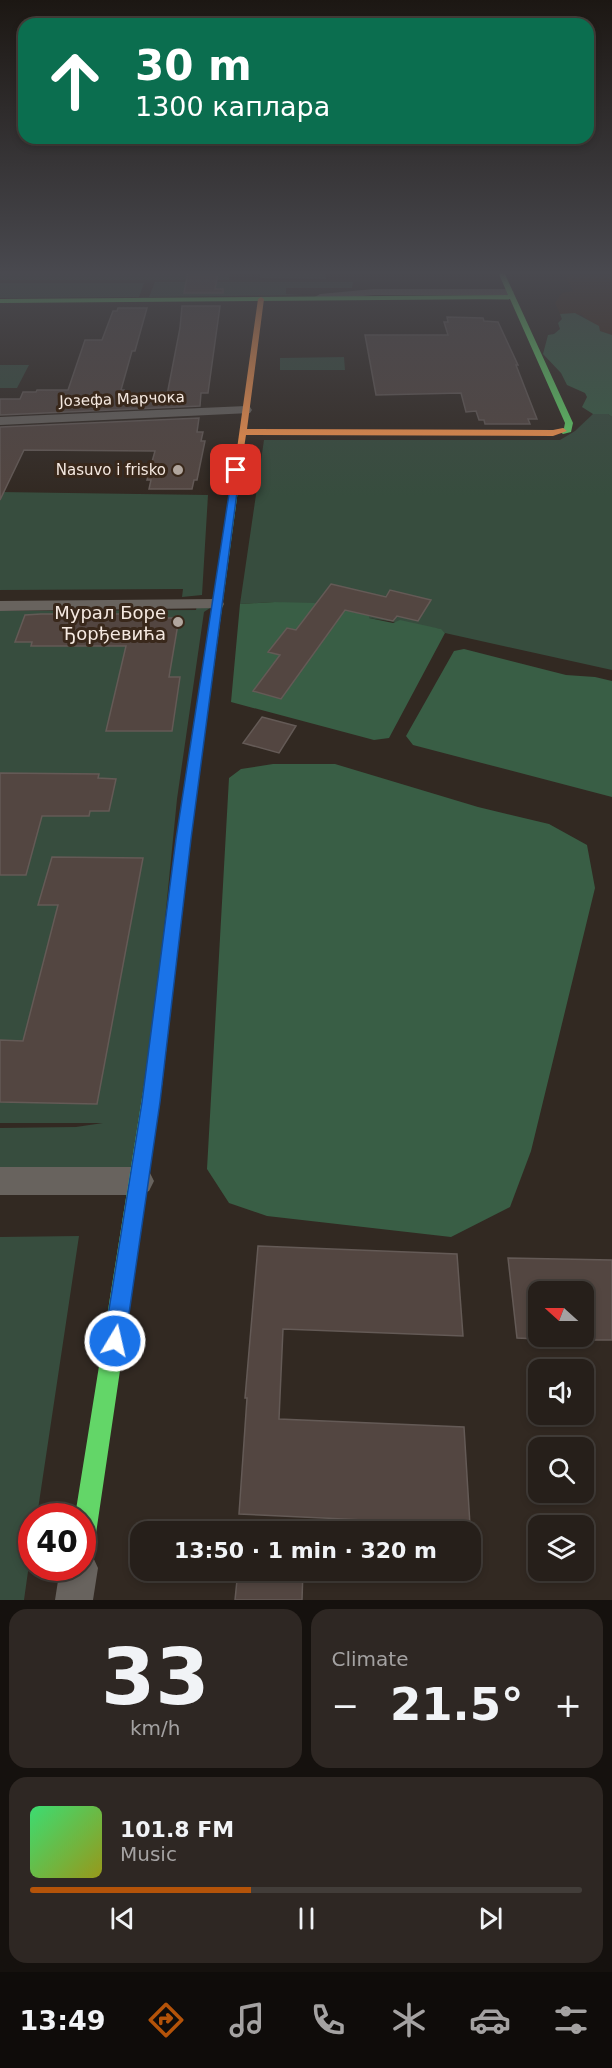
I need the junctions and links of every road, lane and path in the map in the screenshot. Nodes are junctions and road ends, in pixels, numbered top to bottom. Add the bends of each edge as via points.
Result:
1 (255, 347) edge
2 (534, 347) edge
3 (246, 410) junction
4 (0, 421) edge
5 (242, 432) junction
6 (216, 604) junction
7 (0, 606) edge
8 (0, 1181) edge
9 (140, 1181) junction
10 (89, 1503) edge
11 (77, 1581) edge
12 (74, 1600) edge

1 - 3 street
2 - 5 street via 569,423 568,430
3 - 4 street, Јозефа Марчока
3 - 5 street
5 - 6 street
6 - 7 street
6 - 9 street
8 - 9 street
9 - 10 street
11 - 12 street

